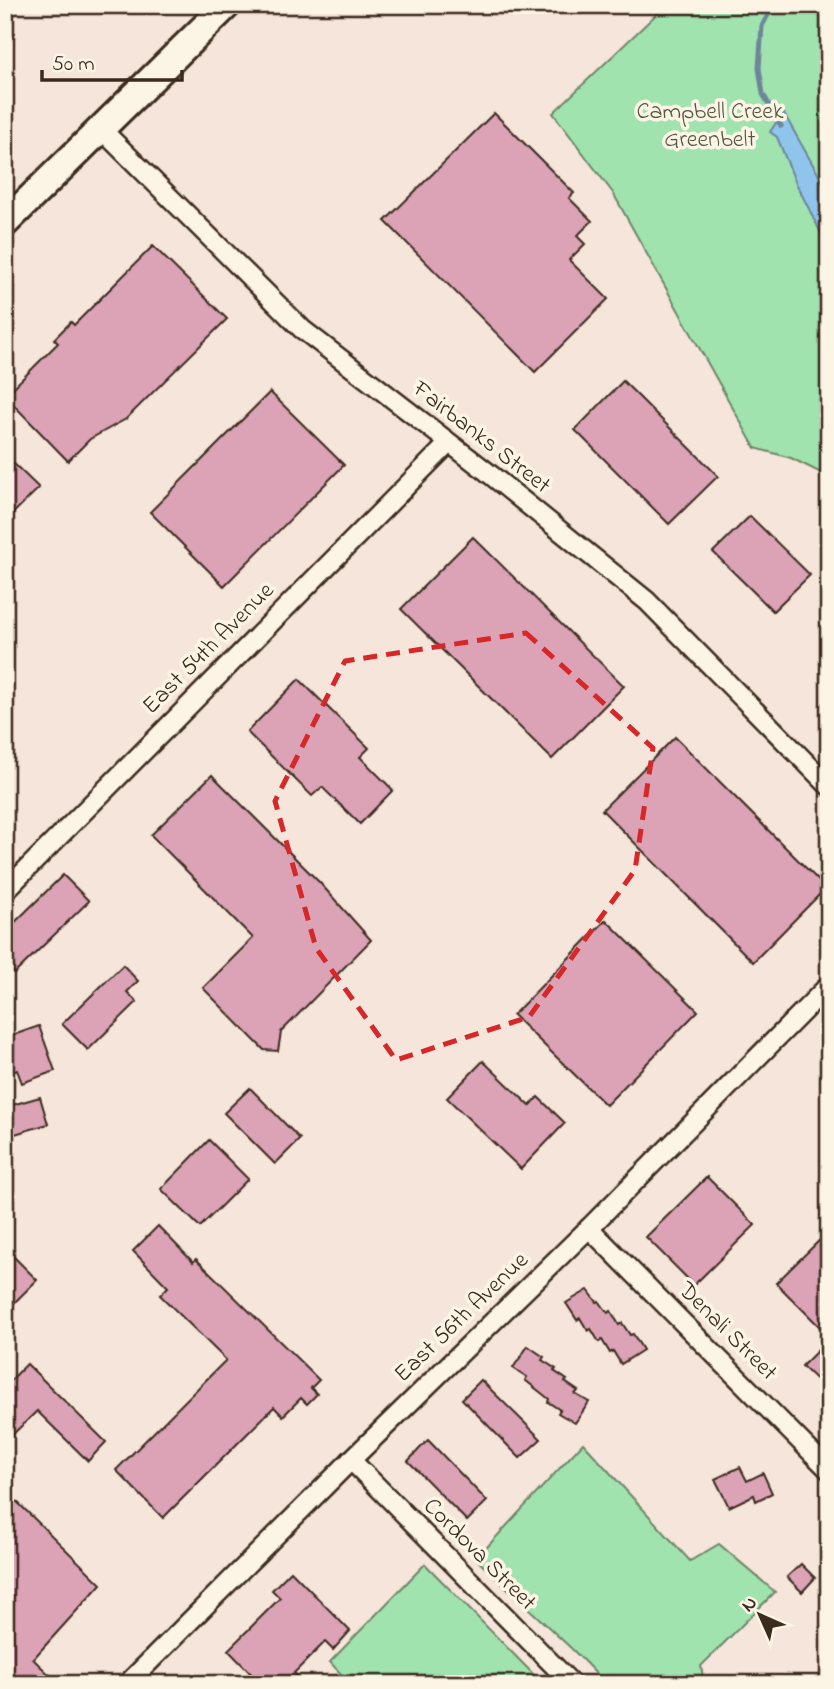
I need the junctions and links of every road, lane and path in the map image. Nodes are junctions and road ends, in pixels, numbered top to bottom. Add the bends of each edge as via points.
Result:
1 (227, 5) edge
2 (102, 130) junction
3 (5, 223) edge
4 (448, 444) junction
5 (829, 786) edge
6 (5, 891) edge
7 (829, 985) edge
8 (589, 1228) junction
9 (351, 1461) junction
10 (829, 1469) edge
11 (127, 1684) edge
12 (572, 1684) edge

1 - 2 main road
2 - 3 main road
2 - 4 street, Fairbanks Street via 302,329
4 - 5 street, Fairbanks Street via 647,601
4 - 6 street, East 54th Avenue
7 - 8 street, East 56th Avenue
8 - 9 street, East 56th Avenue
8 - 10 street, Denali Street
9 - 11 street, East 56th Avenue
9 - 12 street, Cordova Street

